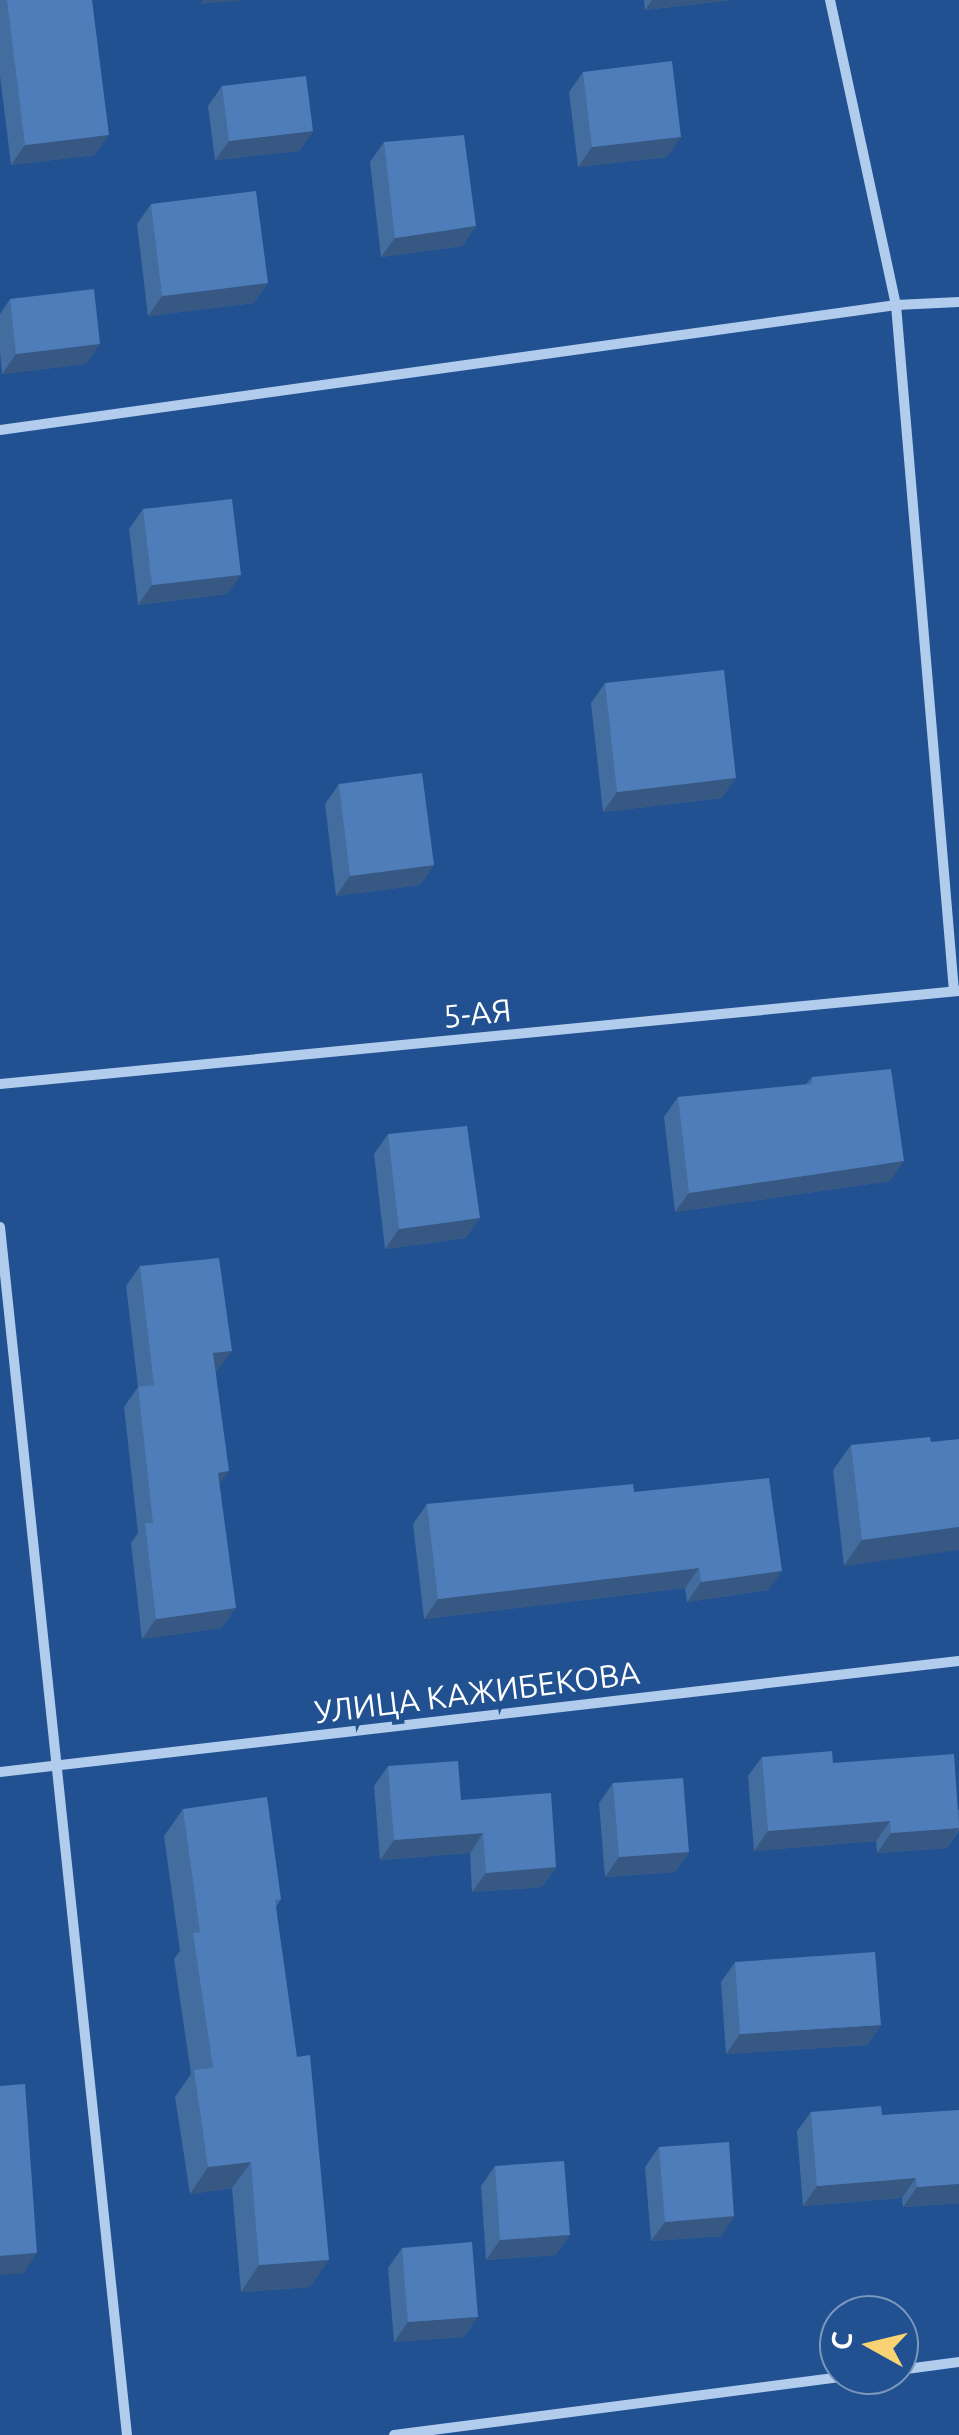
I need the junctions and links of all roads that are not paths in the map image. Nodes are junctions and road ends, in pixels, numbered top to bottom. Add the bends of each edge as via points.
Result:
1 (830, 0) edge
2 (959, 302) edge
3 (896, 305) junction
4 (0, 430) edge
5 (956, 991) edge
6 (0, 1084) edge
7 (0, 1227) edge
8 (959, 1661) edge
9 (58, 1766) junction
10 (0, 1772) edge
11 (959, 2362) edge
12 (919, 2367) edge
13 (819, 2380) edge
14 (127, 2435) edge
15 (394, 2435) edge

1 - 3 street
2 - 3 street
3 - 4 street
3 - 5 street
5 - 6 street, 5-АЯ
7 - 9 street
8 - 9 street, УЛИЦА КАЖИБЕКОВА
9 - 10 street, УЛИЦА КАЖИБЕКОВА
9 - 14 street
11 - 12 street
13 - 15 street

